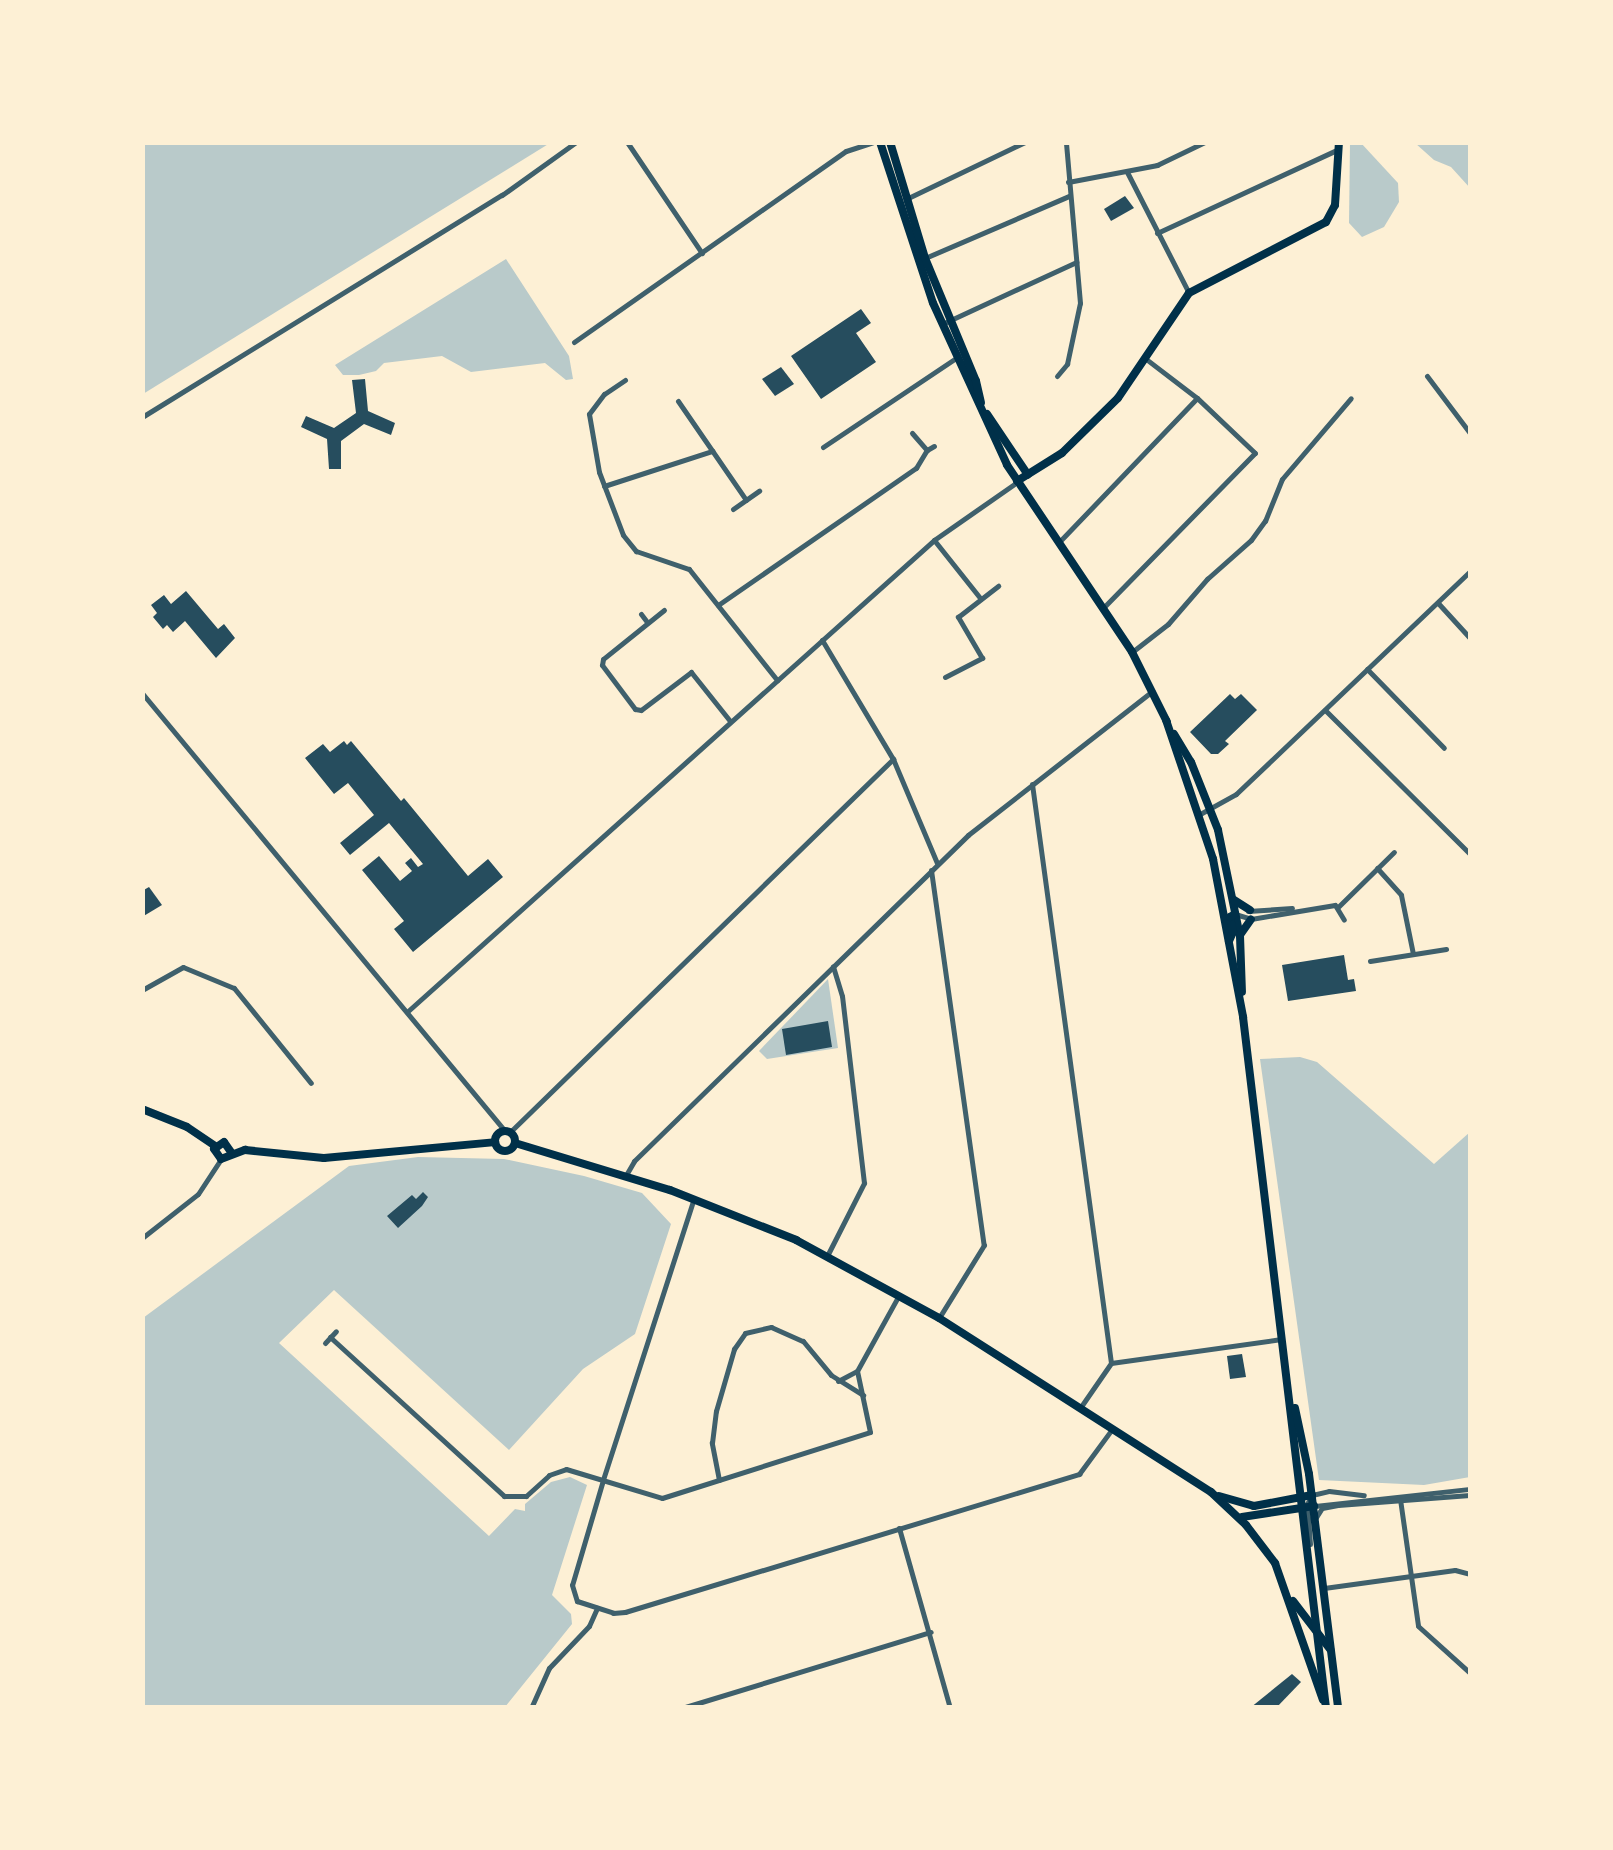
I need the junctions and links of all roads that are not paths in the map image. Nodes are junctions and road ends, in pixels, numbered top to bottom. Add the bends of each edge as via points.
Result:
1 (576, 142) edge
2 (627, 142) edge
3 (876, 142) edge
4 (890, 142) edge
5 (1025, 142) edge
6 (1066, 142) edge
7 (1206, 142) edge
8 (1339, 146) edge
9 (1127, 172) junction
10 (1068, 182) junction
11 (1069, 196) junction
12 (906, 200) junction
13 (1157, 233) junction
14 (702, 253) junction
15 (925, 258) junction
16 (1076, 262) junction
17 (1188, 293) junction
18 (946, 322) junction
19 (574, 342) dead end
20 (956, 358) junction
21 (1146, 358) junction
22 (1057, 376) dead end
23 (1426, 376) dead end
24 (624, 380) dead end
25 (1197, 398) junction
26 (1350, 398) dead end
27 (678, 401) dead end
28 (982, 407) junction
29 (142, 417) edge
30 (912, 433) dead end
31 (1470, 433) edge
32 (822, 446) dead end
33 (712, 451) junction
34 (1028, 475) junction
35 (1017, 482) junction
36 (604, 486) junction
37 (759, 490) dead end
38 (746, 500) junction
39 (733, 509) dead end
40 (934, 540) junction
41 (1060, 541) junction
42 (1470, 571) edge
43 (998, 586) dead end
44 (982, 599) junction
45 (1438, 602) junction
46 (718, 605) junction
47 (1103, 608) junction
48 (664, 610) dead end
49 (640, 614) dead end
50 (647, 622) junction
51 (1470, 638) edge
52 (822, 640) junction
53 (1132, 652) junction
54 (1367, 669) junction
55 (946, 677) dead end
56 (777, 680) junction
57 (1152, 691) junction
58 (142, 693) edge
59 (1325, 710) junction
60 (1166, 720) junction
61 (730, 721) junction
62 (1444, 748) dead end
63 (893, 759) junction
64 (1032, 784) junction
65 (1211, 809) junction
66 (1200, 814) junction
67 (1394, 852) dead end
68 (1470, 854) edge
69 (938, 864) junction
70 (1377, 868) junction
71 (931, 870) junction
72 (1218, 883) junction
73 (1232, 896) junction
74 (1222, 902) junction
75 (1339, 906) junction
76 (1235, 914) junction
77 (1251, 914) junction
78 (1344, 920) dead end
79 (1240, 936) junction
80 (1228, 941) junction
81 (1446, 949) dead end
82 (1413, 954) junction
83 (1370, 961) dead end
84 (833, 966) junction
85 (142, 990) edge
86 (408, 1011) junction
87 (1243, 1017) junction
88 (311, 1083) dead end
89 (142, 1109) edge
90 (507, 1131) junction
91 (495, 1142) junction
92 (515, 1143) junction
93 (215, 1146) junction
94 (231, 1152) junction
95 (221, 1159) junction
96 (626, 1176) junction
97 (694, 1198) junction
98 (142, 1238) edge
99 (826, 1256) junction
100 (899, 1295) junction
101 (939, 1318) junction
102 (330, 1337) dead end
103 (1284, 1339) junction
104 (1110, 1363) junction
105 (857, 1371) junction
106 (838, 1381) junction
107 (864, 1394) junction
108 (1291, 1394) junction
109 (1080, 1408) junction
110 (1112, 1429) junction
111 (603, 1480) junction
112 (719, 1480) junction
113 (1210, 1492) junction
114 (1470, 1492) edge
115 (1312, 1495) junction
116 (1372, 1496) junction
117 (1299, 1498) junction
118 (1400, 1499) junction
119 (1307, 1508) junction
120 (1238, 1516) junction
121 (1315, 1519) junction
122 (899, 1528) junction
123 (1470, 1574) edge
124 (1410, 1575) junction
125 (1324, 1588) junction
126 (1288, 1593) junction
127 (597, 1608) junction
128 (931, 1632) junction
129 (1319, 1633) junction
130 (1332, 1652) junction
131 (1470, 1674) edge
132 (1326, 1707) edge
133 (531, 1708) edge
134 (682, 1708) edge
135 (950, 1708) edge
136 (1338, 1708) edge

1 - 29 street via 502,195
2 - 14 street
3 - 14 street via 846,151
3 - 18 main road
4 - 12 main road
5 - 12 street
6 - 10 street
7 - 9 street
8 - 13 street
8 - 17 main road via 1335,205 1326,222
9 - 10 street
9 - 13 street
10 - 11 street
11 - 15 street
11 - 16 street
12 - 15 main road
13 - 17 street
14 - 19 street
15 - 18 main road
16 - 18 street
16 - 22 street via 1080,304 1067,364
17 - 21 main road
18 - 20 main road
18 - 28 main road via 976,380
20 - 28 main road
20 - 32 street
21 - 25 street
21 - 34 main road via 1118,398
23 - 31 street
24 - 36 street via 589,414
25 - 41 street
25 - 47 street via 1255,453
26 - 53 street via 1282,479 1251,540
27 - 33 street
28 - 34 main road
28 - 35 main road
30 - 46 street via 930,448 916,468
33 - 36 street
33 - 38 street
34 - 35 main road
35 - 40 street
35 - 41 main road
36 - 46 street via 630,547 682,564
37 - 38 street
38 - 39 street
40 - 44 street
40 - 52 street
41 - 47 main road
42 - 45 street
43 - 44 street
44 - 55 street via 958,617 982,658
45 - 51 street
45 - 54 street
46 - 56 street
47 - 53 main road
48 - 50 street
49 - 50 street
50 - 61 street via 602,665 635,708 691,672
52 - 56 street
52 - 63 street
53 - 57 main road
54 - 59 street
54 - 62 street
56 - 61 street
57 - 60 main road
57 - 64 street
58 - 86 street
59 - 65 street via 1236,794
59 - 68 street
60 - 65 main road
60 - 66 main road
61 - 86 street
63 - 69 street
63 - 90 street
64 - 69 street
64 - 104 street
65 - 66 street
65 - 72 main road
65 - 73 main road
66 - 72 main road
67 - 70 street
69 - 71 street
70 - 75 street
70 - 82 street via 1401,895
71 - 84 street
71 - 101 street via 984,1245
72 - 74 main road
73 - 76 main road
73 - 77 main road
74 - 76 main road
74 - 80 main road
75 - 77 street
75 - 78 street
76 - 77 street
76 - 79 main road
76 - 80 main road
77 - 79 main road
79 - 87 main road
80 - 87 main road
81 - 82 street
82 - 83 street
84 - 96 street
84 - 99 street via 864,1183
85 - 88 street via 183,967 234,988
86 - 90 street
87 - 103 main road
89 - 93 main road
90 - 91 main road
90 - 92 main road
91 - 92 main road via 506,1151
91 - 94 main road via 324,1158
92 - 96 main road
93 - 94 main road via 227,1143
93 - 95 main road
94 - 95 main road
95 - 98 street via 198,1194
96 - 97 main road
97 - 99 main road
97 - 111 street
99 - 100 main road
100 - 101 main road
100 - 105 street
101 - 109 main road
102 - 111 street via 504,1496 526,1496 562,1469
103 - 104 street
103 - 108 main road
104 - 109 street
105 - 106 street
105 - 107 street
106 - 107 street
106 - 112 street via 803,1340 771,1327 745,1333 716,1411 712,1443
107 - 112 street via 870,1432
108 - 115 main road
108 - 117 main road
109 - 110 main road
110 - 113 main road
110 - 122 street via 1082,1473
111 - 112 street via 657,1498
111 - 127 street via 572,1590 577,1601
113 - 117 main road via 1246,1506
113 - 120 main road
114 - 118 street
115 - 116 street
115 - 117 main road
115 - 119 main road
116 - 118 street
116 - 119 street
117 - 119 main road
118 - 121 street via 1338,1504 1322,1508
118 - 124 street
119 - 120 main road
119 - 121 main road
119 - 129 main road
120 - 126 main road via 1269,1554
121 - 125 main road
122 - 127 street via 625,1612
122 - 128 street
123 - 124 street
124 - 125 street
124 - 131 street via 1418,1626
125 - 130 main road
126 - 129 main road
126 - 132 main road
127 - 133 street via 549,1668
128 - 134 street
128 - 135 street
129 - 130 main road
129 - 132 main road
130 - 136 main road

